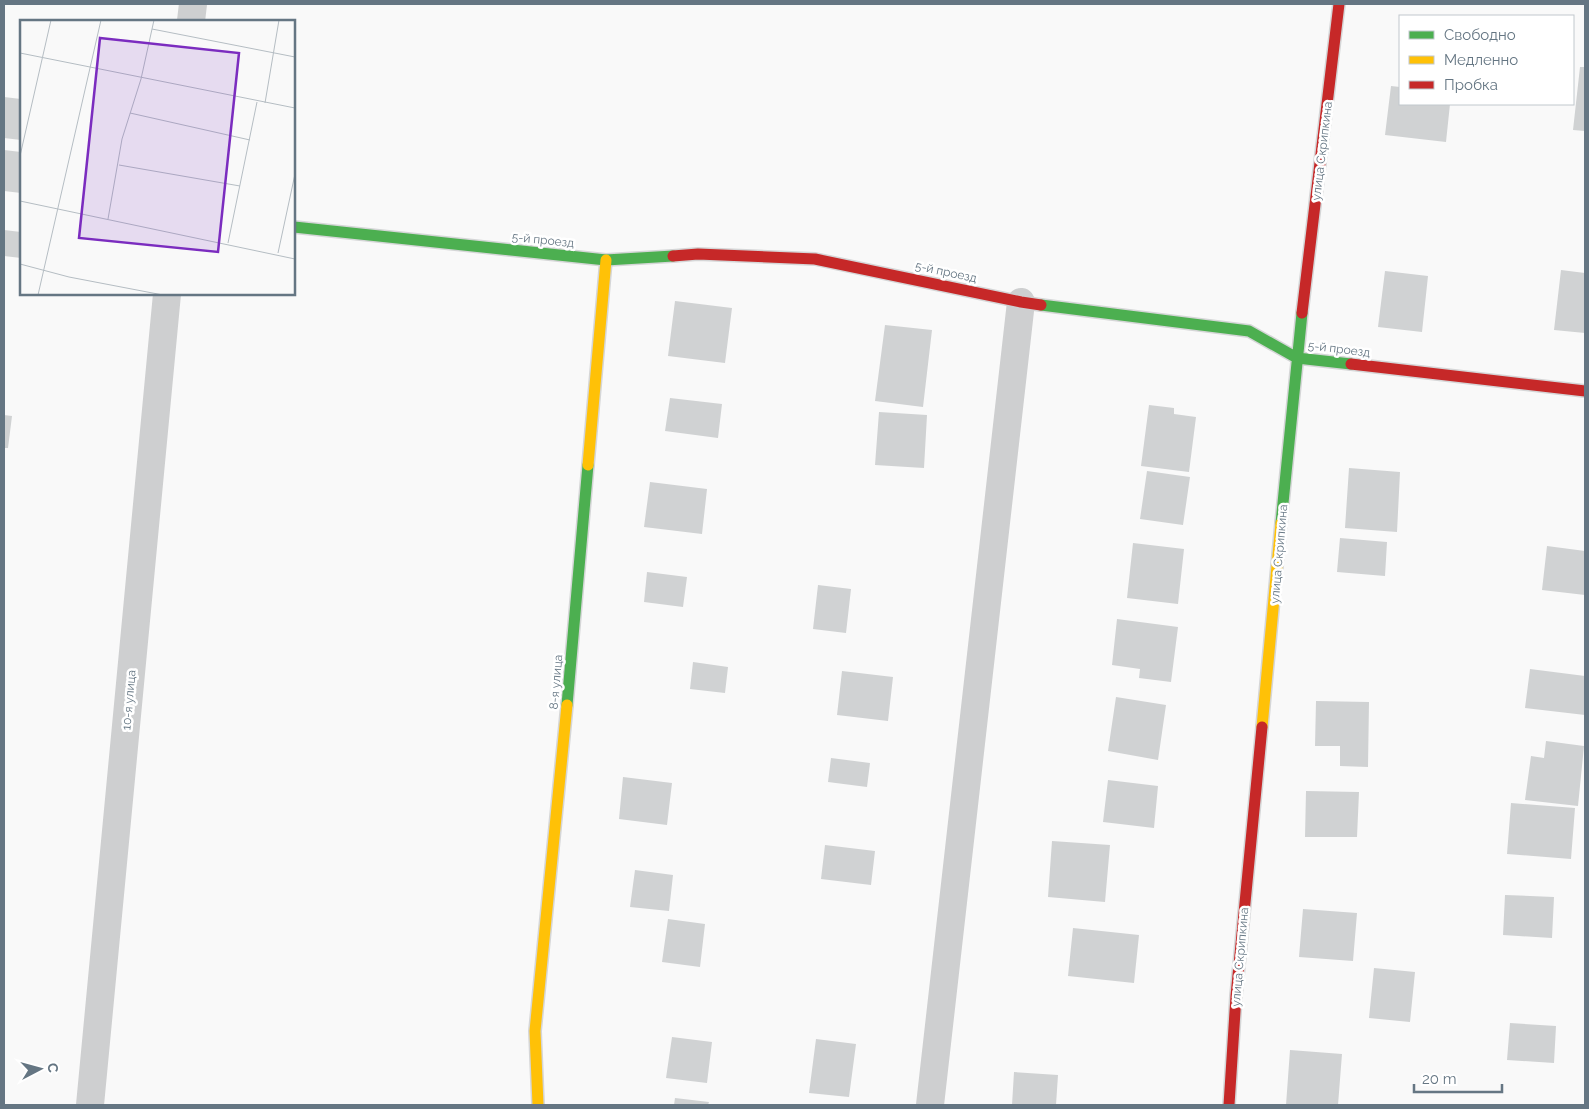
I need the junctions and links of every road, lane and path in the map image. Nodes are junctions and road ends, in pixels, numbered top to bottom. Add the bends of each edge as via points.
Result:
1 (193, 4) edge
2 (1339, 4) edge
3 (191, 20) edge
4 (295, 227) edge
5 (606, 260) junction
6 (167, 295) edge
7 (1021, 302) junction
8 (1297, 358) junction
9 (1585, 391) edge
10 (90, 1105) edge
11 (538, 1105) edge
12 (930, 1105) edge
13 (1229, 1105) edge

1 - 3 street
2 - 8 street, улица Скрипкина
4 - 5 street, 5-й проезд
5 - 7 street, 5-й проезд via 698,254 815,259
5 - 11 street, 8-я улица via 560,788 535,1031
6 - 10 street, 10-я улица
7 - 8 street, 5-й проезд via 1249,331
7 - 12 street
8 - 9 street, 5-й проезд
8 - 13 street, улица Скрипкина via 1237,986

